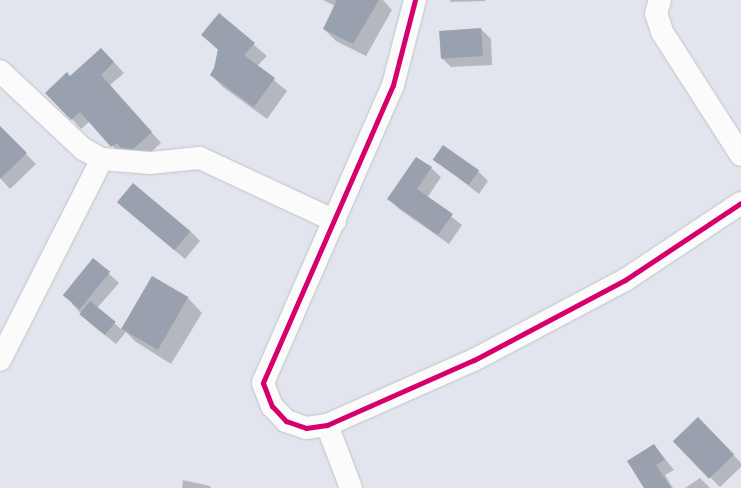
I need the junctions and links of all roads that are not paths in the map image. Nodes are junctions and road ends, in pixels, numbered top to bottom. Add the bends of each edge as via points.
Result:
1 (415, 0) edge
2 (660, 0) edge
3 (0, 71) edge
4 (741, 155) edge
5 (102, 159) junction
6 (741, 203) edge
7 (335, 221) junction
8 (0, 360) edge
9 (327, 424) junction
10 (351, 488) edge

1 - 7 street via 394,85
2 - 4 street via 656,13 662,32
3 - 5 street via 83,149
5 - 7 street via 150,162 200,158
5 - 8 street
6 - 9 street via 618,284 474,360
7 - 9 street via 264,383 272,406 286,421 306,428
9 - 10 street

